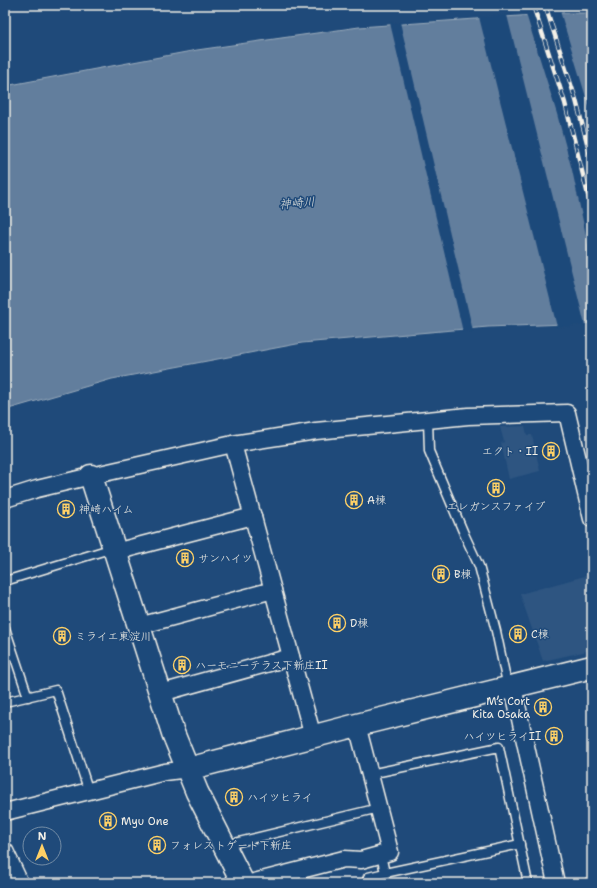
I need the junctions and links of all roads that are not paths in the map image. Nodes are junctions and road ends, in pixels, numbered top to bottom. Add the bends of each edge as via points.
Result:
1 (428, 420) junction
2 (233, 444) junction
3 (91, 476) junction
4 (5, 499) edge
5 (253, 516) junction
6 (592, 519) edge
7 (115, 550) junction
8 (5, 581) edge
9 (273, 590) junction
10 (139, 626) junction
11 (5, 628) edge
12 (291, 657) junction
13 (592, 667) edge
14 (511, 687) junction
15 (161, 693) junction
16 (28, 698) junction
17 (5, 702) edge
18 (357, 725) junction
19 (313, 737) junction
20 (188, 769) junction
21 (370, 774) junction
22 (89, 792) junction
23 (379, 808) junction
24 (5, 812) edge
25 (520, 844) junction
26 (224, 846) junction
27 (5, 851) edge
28 (380, 854) junction
29 (385, 873) junction
30 (20, 883) edge
31 (243, 883) edge
32 (250, 883) edge
33 (366, 883) edge
34 (528, 883) edge
35 (556, 883) edge

1 - 2 street via 316,431
1 - 6 street via 567,413
1 - 14 lane via 429,451 480,566
2 - 3 street
2 - 5 street
3 - 4 street
3 - 7 street
5 - 7 street
5 - 9 street
7 - 8 lane
7 - 10 street
9 - 10 street
9 - 12 street
10 - 15 street
11 - 16 lane
12 - 15 street
12 - 19 street
13 - 14 street
14 - 18 street
14 - 35 street
15 - 20 street
16 - 17 lane
16 - 22 lane via 56,690
18 - 19 street
18 - 21 street
19 - 20 street
20 - 22 street via 165,772
20 - 26 street
21 - 23 street
21 - 25 lane via 499,747
22 - 24 street
23 - 26 lane
23 - 28 street via 390,852
25 - 29 lane
25 - 34 lane
26 - 31 street
27 - 30 street
28 - 29 lane
28 - 32 street via 361,860 344,859
29 - 33 lane via 368,877

